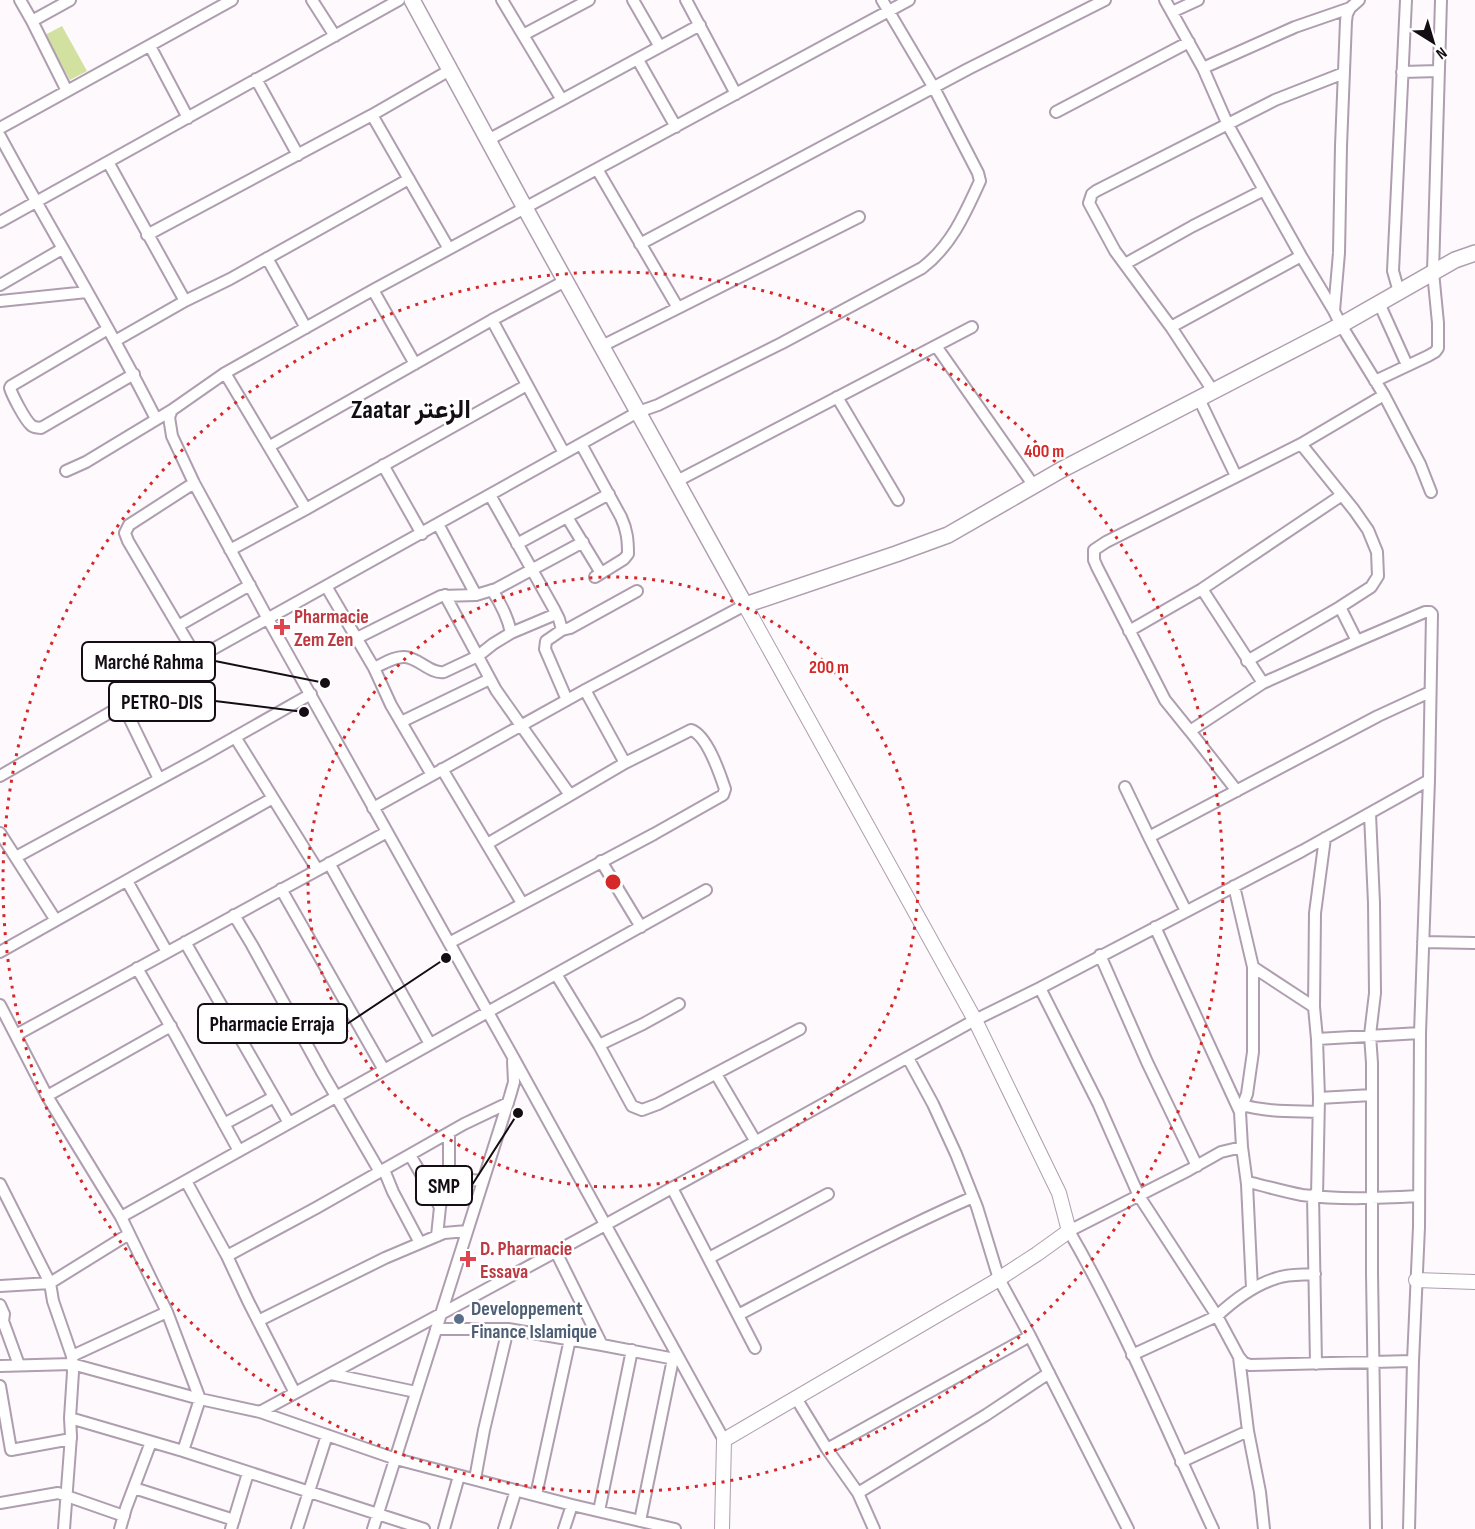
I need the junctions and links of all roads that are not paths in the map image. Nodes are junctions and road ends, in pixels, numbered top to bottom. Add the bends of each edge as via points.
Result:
1 (20, 0) edge
2 (70, 0) edge
3 (232, 0) edge
4 (312, 0) edge
5 (399, 0) edge
6 (412, 0) edge
7 (502, 0) edge
8 (589, 0) edge
9 (633, 0) edge
10 (686, 0) edge
11 (882, 0) edge
12 (909, 0) edge
13 (1077, 0) edge
14 (1105, 0) edge
15 (1165, 0) edge
16 (1198, 0) edge
17 (1359, 0) edge
18 (1406, 0) edge
19 (1441, 0) edge
20 (1350, 8) junction
21 (889, 11) junction
22 (1083, 12) junction
23 (1172, 12) junction
24 (32, 21) junction
25 (700, 25) junction
26 (523, 35) junction
27 (335, 36) junction
28 (1189, 42) junction
29 (150, 46) junction
30 (660, 47) junction
31 (638, 60) junction
32 (1203, 68) junction
33 (450, 70) junction
34 (1439, 71) junction
35 (1402, 72) junction
36 (1344, 73) junction
37 (256, 80) junction
38 (934, 88) junction
39 (67, 91) junction
40 (736, 94) junction
41 (561, 100) junction
42 (1056, 112) dead end
43 (372, 115) junction
44 (188, 117) junction
45 (1228, 125) junction
46 (676, 127) junction
47 (0, 128) edge
48 (0, 136) edge
49 (488, 140) junction
50 (298, 155) junction
51 (108, 162) junction
52 (597, 169) junction
53 (409, 179) junction
54 (1264, 190) junction
55 (36, 202) junction
56 (525, 208) junction
57 (859, 217) dead end
58 (0, 222) edge
59 (147, 235) junction
60 (640, 244) junction
61 (62, 249) junction
62 (449, 249) junction
63 (1475, 253) edge
64 (1301, 256) junction
65 (267, 258) junction
66 (1125, 264) junction
67 (1433, 272) junction
68 (566, 281) junction
69 (0, 285) edge
70 (373, 290) junction
71 (87, 292) junction
72 (1399, 292) junction
73 (0, 301) edge
74 (185, 301) junction
75 (1379, 303) junction
76 (678, 309) junction
77 (1334, 311) junction
78 (492, 320) junction
79 (1341, 326) junction
80 (972, 327) dead end
81 (1171, 327) junction
82 (306, 328) junction
83 (108, 329) junction
84 (115, 341) junction
85 (602, 346) junction
86 (936, 346) junction
87 (415, 364) junction
88 (1407, 365) junction
89 (225, 373) junction
90 (134, 374) junction
91 (1375, 381) junction
92 (527, 385) junction
93 (1213, 392) junction
94 (1384, 395) junction
95 (837, 397) junction
96 (1199, 399) junction
97 (172, 410) junction
98 (638, 412) junction
99 (156, 419) junction
100 (581, 444) junction
101 (1301, 444) junction
102 (270, 446) junction
103 (564, 453) junction
104 (383, 465) junction
105 (66, 471) dead end
106 (1236, 476) junction
107 (677, 482) junction
108 (194, 483) junction
109 (1034, 486) junction
110 (1431, 492) dead end
111 (609, 494) junction
112 (490, 495) junction
113 (1342, 495) junction
114 (898, 500) dead end
115 (306, 509) junction
116 (567, 517) junction
117 (438, 524) junction
118 (422, 534) junction
119 (583, 542) junction
120 (517, 544) junction
121 (230, 550) junction
122 (531, 569) junction
123 (250, 585) junction
124 (326, 586) junction
125 (1202, 589) junction
126 (492, 590) junction
127 (637, 591) dead end
128 (445, 595) junction
129 (477, 595) junction
130 (746, 605) junction
131 (1340, 607) junction
132 (556, 614) junction
133 (268, 619) junction
134 (178, 626) junction
135 (562, 630) junction
136 (1129, 631) junction
137 (511, 633) junction
138 (357, 638) junction
139 (1357, 641) junction
140 (478, 656) junction
141 (197, 658) junction
142 (1247, 661) junction
143 (374, 668) junction
144 (490, 679) junction
145 (1263, 683) junction
146 (585, 690) junction
147 (1430, 692) junction
148 (311, 694) junction
149 (567, 700) junction
150 (123, 705) junction
151 (401, 722) junction
152 (520, 726) junction
153 (1190, 731) junction
154 (235, 737) junction
155 (625, 763) junction
156 (442, 769) junction
157 (432, 775) junction
158 (0, 776) edge
159 (159, 779) junction
160 (1429, 780) junction
161 (1125, 787) dead end
162 (1237, 791) junction
163 (570, 795) junction
164 (273, 798) junction
165 (373, 808) junction
166 (1370, 814) junction
167 (0, 832) edge
168 (387, 832) junction
169 (1149, 837) junction
170 (1324, 838) junction
171 (487, 844) junction
172 (15, 857) junction
173 (601, 861) junction
174 (329, 863) junction
175 (317, 869) junction
176 (127, 881) junction
177 (1234, 886) junction
178 (281, 889) junction
179 (706, 890) dead end
180 (522, 903) junction
181 (1186, 911) junction
182 (234, 915) junction
183 (55, 920) junction
184 (641, 927) junction
185 (1155, 927) junction
186 (185, 942) junction
187 (1423, 942) junction
188 (449, 943) junction
189 (1475, 943) edge
190 (0, 951) edge
191 (167, 952) junction
192 (1100, 955) junction
193 (1253, 967) junction
194 (137, 969) junction
195 (556, 974) junction
196 (1040, 988) junction
197 (679, 1004) dead end
198 (0, 1005) edge
199 (1314, 1007) junction
200 (488, 1012) junction
201 (975, 1020) junction
202 (171, 1026) junction
203 (800, 1029) dead end
204 (1420, 1033) junction
205 (16, 1035) junction
206 (1370, 1035) junction
207 (1317, 1038) junction
208 (430, 1044) junction
209 (599, 1044) junction
210 (513, 1058) junction
211 (908, 1058) junction
212 (384, 1070) junction
213 (716, 1074) junction
214 (1372, 1095) junction
215 (47, 1096) junction
216 (337, 1096) junction
217 (274, 1097) junction
218 (1319, 1098) junction
219 (508, 1103) junction
220 (1241, 1109) junction
221 (1318, 1112) junction
222 (289, 1123) junction
223 (224, 1124) junction
224 (449, 1133) junction
225 (756, 1142) junction
226 (1242, 1147) junction
227 (239, 1151) junction
228 (410, 1155) junction
229 (1197, 1166) junction
230 (382, 1171) junction
231 (446, 1178) junction
232 (186, 1181) junction
233 (483, 1182) junction
234 (426, 1183) junction
235 (0, 1184) edge
236 (1247, 1184) junction
237 (672, 1188) junction
238 (828, 1194) dead end
239 (1139, 1196) junction
240 (1315, 1196) junction
241 (1419, 1196) junction
242 (973, 1197) junction
243 (1372, 1198) junction
244 (440, 1207) junction
245 (121, 1217) junction
246 (605, 1226) junction
247 (467, 1231) junction
248 (1069, 1231) junction
249 (129, 1234) junction
250 (436, 1236) junction
251 (420, 1243) junction
252 (556, 1252) junction
253 (227, 1256) junction
254 (709, 1258) junction
255 (1315, 1274) junction
256 (999, 1279) junction
257 (1416, 1280) junction
258 (1475, 1282) edge
259 (50, 1283) junction
260 (0, 1286) edge
261 (1252, 1289) junction
262 (0, 1305) edge
263 (167, 1312) junction
264 (440, 1314) junction
265 (738, 1315) junction
266 (1217, 1316) junction
267 (258, 1321) junction
268 (436, 1329) junction
269 (508, 1329) junction
270 (1030, 1336) junction
271 (570, 1339) junction
272 (602, 1345) junction
273 (755, 1348) dead end
274 (632, 1350) junction
275 (1132, 1355) junction
276 (1239, 1357) junction
277 (72, 1360) junction
278 (676, 1360) junction
279 (1413, 1361) junction
280 (1373, 1362) junction
281 (1316, 1364) junction
282 (19, 1365) junction
283 (0, 1366) edge
284 (1049, 1373) junction
285 (332, 1374) junction
286 (0, 1386) edge
287 (416, 1392) junction
288 (295, 1394) junction
289 (796, 1398) junction
290 (200, 1399) junction
291 (260, 1412) junction
292 (70, 1418) junction
293 (1248, 1431) junction
294 (327, 1435) junction
295 (71, 1439) junction
296 (724, 1440) junction
297 (151, 1442) junction
298 (828, 1449) junction
299 (5, 1451) edge
300 (183, 1451) junction
301 (396, 1459) junction
302 (1181, 1462) junction
303 (248, 1473) junction
304 (459, 1476) junction
305 (475, 1479) junction
306 (134, 1488) junction
307 (516, 1490) junction
308 (308, 1492) junction
309 (858, 1493) junction
310 (536, 1495) junction
311 (67, 1496) junction
312 (0, 1503) edge
313 (572, 1505) junction
314 (599, 1511) junction
315 (378, 1514) junction
316 (124, 1516) junction
317 (640, 1521) junction
318 (232, 1525) edge
319 (63, 1529) edge
320 (120, 1529) edge
321 (297, 1529) edge
322 (373, 1529) edge
323 (424, 1529) edge
324 (444, 1529) edge
325 (504, 1529) edge
326 (564, 1529) edge
327 (675, 1529) edge
328 (722, 1529) edge
329 (874, 1529) edge
330 (1128, 1529) edge
331 (1213, 1529) edge
332 (1264, 1529) edge
333 (1376, 1529) edge
334 (1409, 1529) edge

1 - 24 street
2 - 24 street
3 - 29 street
4 - 27 street
5 - 27 street
6 - 33 main road
7 - 26 street
8 - 26 street
9 - 30 street
10 - 25 street
11 - 21 street
12 - 21 street
13 - 22 street
14 - 22 street
15 - 23 street
16 - 23 street
17 - 20 street
18 - 35 street
19 - 34 street
20 - 32 street
20 - 36 street
21 - 38 street
21 - 40 street
22 - 38 street
23 - 28 street
24 - 39 street
25 - 30 street
25 - 40 street
26 - 41 street
27 - 37 street
28 - 32 street
28 - 42 street
29 - 39 street
29 - 44 street
30 - 31 street
31 - 41 street
31 - 46 street
32 - 45 street
33 - 43 street
33 - 49 main road
34 - 35 street
34 - 67 street
35 - 72 street via 1393,271
36 - 45 street via 1275,100
36 - 77 street
37 - 44 street
37 - 50 street
38 - 60 street
38 - 98 street via 980,181 957,230 936,258 782,343
39 - 47 street
40 - 46 street
41 - 49 street
43 - 50 street
43 - 53 street
44 - 51 street
45 - 54 street
45 - 66 street via 1092,194 1089,203
46 - 52 street
48 - 55 street
49 - 56 main road
50 - 59 street
51 - 55 street
51 - 59 street
52 - 56 street
52 - 60 street
53 - 62 street
53 - 65 street
54 - 64 street
54 - 66 street
55 - 58 street
55 - 61 street
56 - 62 street
56 - 68 main road
57 - 76 street
59 - 74 street
60 - 76 street
61 - 69 street
61 - 71 street
62 - 70 street
63 - 67 main road
64 - 77 street
64 - 81 street
65 - 74 street
65 - 82 street
66 - 81 street
67 - 72 main road
67 - 88 street via 1438,348
68 - 78 street
68 - 85 main road
70 - 82 street
70 - 87 street
71 - 73 street
71 - 83 street
72 - 75 main road
74 - 84 street
75 - 79 main road
75 - 88 street
76 - 85 street
77 - 79 street
78 - 87 street
78 - 92 street
79 - 91 street
79 - 93 main road
80 - 86 street
81 - 93 street
82 - 89 street
83 - 84 street
83 - 90 street via 11,386 12,393 30,424 40,428
84 - 90 street
85 - 98 main road
86 - 95 street
86 - 109 street
87 - 102 street
88 - 91 street
89 - 97 street
89 - 102 street
90 - 99 street
91 - 94 street
92 - 103 street
92 - 104 street
93 - 96 main road
94 - 101 street
94 - 110 street
95 - 107 street
95 - 114 street
96 - 106 street
96 - 109 main road
97 - 99 street
97 - 108 street via 172,436
98 - 100 street
98 - 107 main road
99 - 105 street
100 - 103 street
100 - 111 street
101 - 106 street
101 - 113 street
102 - 115 street
103 - 112 street
104 - 115 street
104 - 118 street
106 - 136 street via 1094,550 1096,567
107 - 130 main road
108 - 121 street
108 - 134 street via 129,525 125,533
109 - 130 main road via 948,535
111 - 116 street
111 - 119 street via 627,528 628,554 598,575
112 - 117 street
112 - 120 street
113 - 125 street
113 - 131 street via 1368,530 1377,552 1378,576 1371,587
115 - 121 street
116 - 119 street
116 - 120 street
117 - 118 street
117 - 129 street
118 - 124 street
119 - 122 street
120 - 122 street
121 - 123 street
122 - 126 street
122 - 132 street
123 - 133 street
123 - 134 street
124 - 133 street
124 - 138 street
125 - 136 street
125 - 142 street
126 - 129 street
126 - 137 street
127 - 135 street
128 - 129 street
128 - 138 street
128 - 140 street
130 - 146 street
130 - 201 street
131 - 139 street
131 - 142 street
132 - 135 street
132 - 137 street
133 - 141 street
133 - 148 street
134 - 141 street
135 - 149 street via 545,645
136 - 153 street via 1165,700
137 - 140 street
138 - 143 street
139 - 145 street
139 - 147 street via 1430,612
140 - 143 street via 438,673 403,657
140 - 144 street
141 - 150 street
142 - 145 street
143 - 151 street
144 - 151 street
144 - 152 street
145 - 153 street
146 - 149 street
146 - 155 street
147 - 160 street
147 - 162 street
148 - 154 street
148 - 165 street
149 - 152 street
150 - 158 street
150 - 159 street
151 - 157 street
152 - 156 street
152 - 163 street
153 - 162 street
154 - 159 street
154 - 164 street
155 - 163 street
155 - 173 street via 694,730 711,752 725,789 723,795
156 - 157 street
156 - 171 street
157 - 165 street
159 - 172 street
160 - 166 street
160 - 187 street
161 - 169 street
162 - 169 street
163 - 171 street
164 - 175 street
164 - 176 street
165 - 168 street
166 - 170 street
166 - 206 street via 1375,993
167 - 172 street
168 - 174 street
168 - 188 street
169 - 181 street
170 - 177 street
170 - 199 street via 1315,913
171 - 180 street
172 - 183 street
173 - 180 street
173 - 184 street
174 - 175 street
174 - 208 street
175 - 178 street
176 - 183 street
176 - 191 street
177 - 181 street
177 - 193 street
178 - 182 street
178 - 212 street
179 - 184 street
180 - 188 street
181 - 185 street
182 - 186 street
182 - 216 street
183 - 190 street
184 - 195 street
185 - 192 street
185 - 220 street
186 - 191 street
186 - 217 street
187 - 189 street
187 - 204 street
188 - 200 street
191 - 194 street
192 - 196 street
192 - 229 street
193 - 199 street
193 - 220 street via 1253,1052
194 - 202 street
194 - 205 street
195 - 200 street
195 - 209 street
196 - 201 street
196 - 239 street
197 - 209 street
198 - 205 street
199 - 207 street
200 - 208 street
200 - 210 street
201 - 211 street
201 - 248 street via 1059,1193
202 - 215 street
202 - 223 street
203 - 213 street
204 - 206 street
204 - 241 street
205 - 215 street
206 - 207 street
206 - 214 street
207 - 218 street
208 - 212 street
209 - 213 street via 632,1106 642,1110
210 - 219 street via 514,1082
210 - 246 street
211 - 225 street
211 - 242 street via 933,1104
212 - 216 street
213 - 225 street
214 - 218 street
214 - 243 street
215 - 245 street
216 - 222 street
216 - 230 street
217 - 222 street
217 - 223 street
218 - 221 street
219 - 224 street
219 - 233 street
220 - 221 street
220 - 226 street
221 - 240 street
222 - 227 street
223 - 227 street
224 - 228 street
224 - 231 street
225 - 237 street
226 - 229 street via 1221,1152
226 - 236 street
227 - 232 street
228 - 230 street
228 - 234 street
229 - 239 street
230 - 251 street
230 - 253 street
231 - 233 street
231 - 234 street
231 - 244 street
232 - 245 street
232 - 253 street
233 - 247 street
234 - 244 street
235 - 259 street
236 - 240 street
236 - 261 street
237 - 246 street
237 - 254 street
238 - 254 street
239 - 248 street
239 - 266 street
240 - 243 street
240 - 255 street
241 - 243 street
241 - 257 street
242 - 256 street
242 - 265 street via 920,1220
243 - 280 street
244 - 250 street
245 - 249 street
246 - 252 street
246 - 278 street
247 - 250 street
247 - 264 street
248 - 256 street
248 - 275 street
249 - 259 street
249 - 263 street
250 - 251 street
251 - 267 street
252 - 264 street
252 - 272 street
253 - 267 street
254 - 265 street
255 - 261 street via 1278,1277
255 - 281 street
256 - 270 street
256 - 289 street
257 - 258 street
257 - 279 street
259 - 260 street
259 - 277 street
261 - 266 street
262 - 282 street
263 - 277 street
263 - 290 street
264 - 268 street
264 - 285 street
265 - 273 street
266 - 275 street
266 - 276 street
267 - 288 street
268 - 269 street
268 - 287 street
269 - 271 street
269 - 305 street
270 - 284 street
270 - 298 street
271 - 272 street
271 - 310 street
272 - 274 street
274 - 278 street
274 - 314 street
275 - 302 street
276 - 281 street via 1250,1365
276 - 293 street
277 - 282 street
277 - 290 street
277 - 292 street
278 - 296 street
278 - 317 street
279 - 280 street
279 - 334 street
280 - 281 street
280 - 333 street
282 - 283 street
284 - 309 street
284 - 330 street
285 - 287 street
285 - 288 street
286 - 299 street
287 - 301 street
288 - 291 street
289 - 296 street
289 - 298 street
290 - 291 street
290 - 300 street
291 - 294 street
292 - 295 street
292 - 297 street
293 - 302 street
293 - 332 street
294 - 301 street
294 - 308 street
295 - 299 street
295 - 311 street
296 - 328 street
297 - 300 street
297 - 306 street
298 - 309 street
300 - 303 street
301 - 304 street
301 - 315 street
302 - 331 street
303 - 308 street
303 - 318 street
304 - 305 street
304 - 324 street
305 - 307 street
306 - 316 street
306 - 318 street
307 - 310 street
307 - 325 street
308 - 315 street
308 - 321 street
309 - 329 street
310 - 313 street
311 - 312 street via 46,1494
311 - 316 street
311 - 319 street
313 - 314 street
313 - 326 street
314 - 317 street
315 - 322 street
315 - 323 street
316 - 320 street
317 - 327 street

